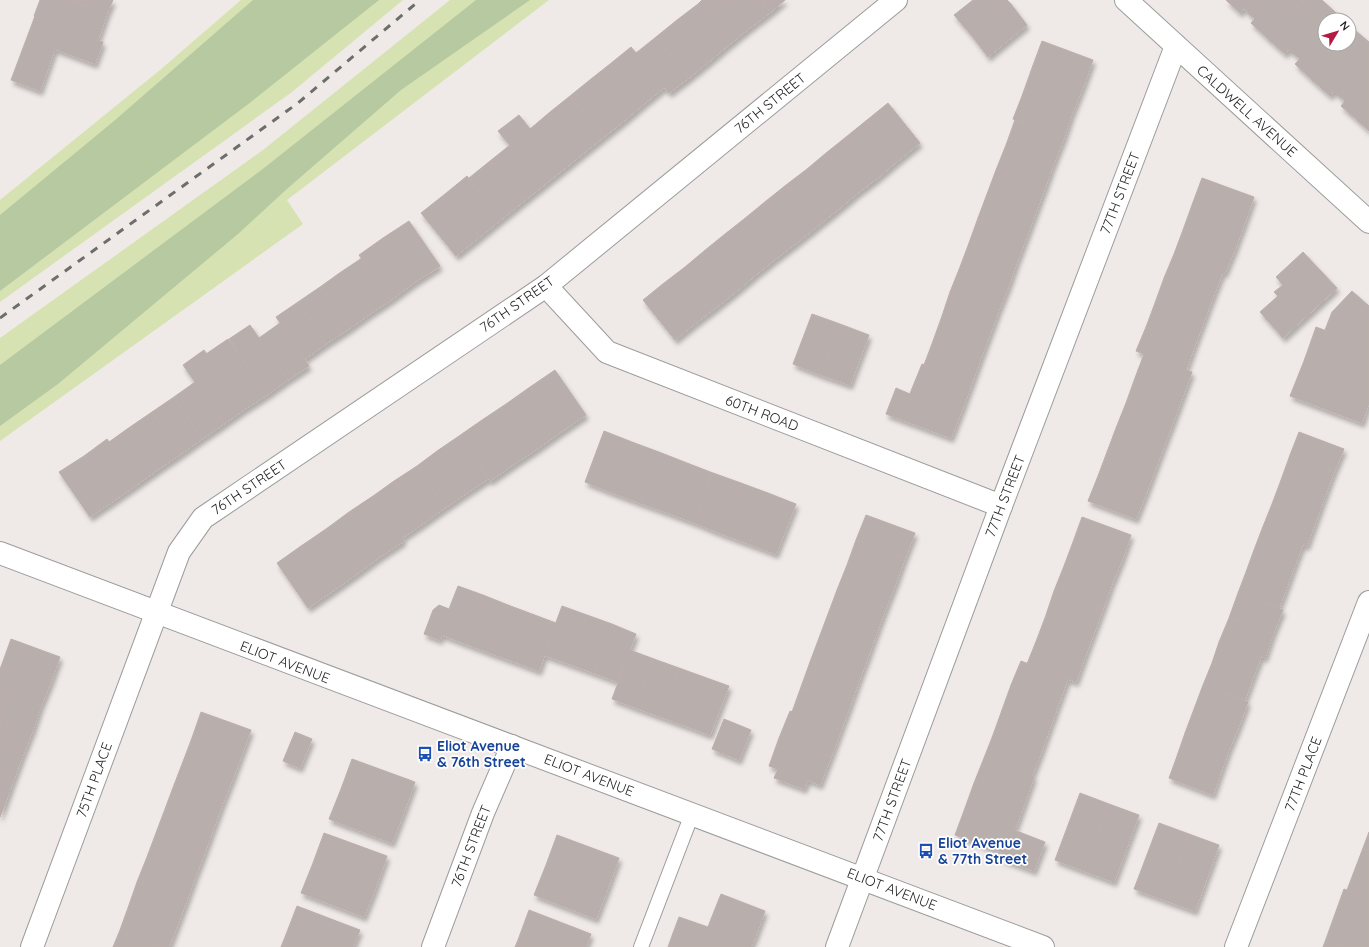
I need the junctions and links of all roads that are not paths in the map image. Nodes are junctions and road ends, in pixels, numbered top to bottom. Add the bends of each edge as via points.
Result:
1 (896, 0) edge
2 (1126, 0) edge
3 (1176, 46) junction
4 (1369, 222) edge
5 (546, 286) junction
6 (1001, 506) junction
7 (0, 553) edge
8 (1369, 602) edge
9 (157, 613) junction
10 (512, 746) junction
11 (692, 814) junction
12 (863, 878) junction
13 (1034, 946) edge
14 (32, 947) edge
15 (433, 947) edge
16 (641, 947) edge
17 (837, 947) edge
18 (1236, 947) edge

1 - 5 street, 76TH STREET
2 - 3 street, CALDWELL AVENUE
3 - 4 street, CALDWELL AVENUE
3 - 6 street, 77TH STREET
5 - 6 street, 60TH ROAD via 607,352
5 - 9 street, 76TH STREET via 203,518 179,552
6 - 12 street, 77TH STREET
7 - 9 street, ELIOT AVENUE
8 - 18 street, 77TH PLACE
9 - 10 street, ELIOT AVENUE
9 - 14 street, 75TH PLACE
10 - 11 street, ELIOT AVENUE
10 - 15 street, 76TH STREET via 483,813
11 - 12 street, ELIOT AVENUE
11 - 16 lane
12 - 13 street, ELIOT AVENUE
12 - 17 street, 77TH STREET

